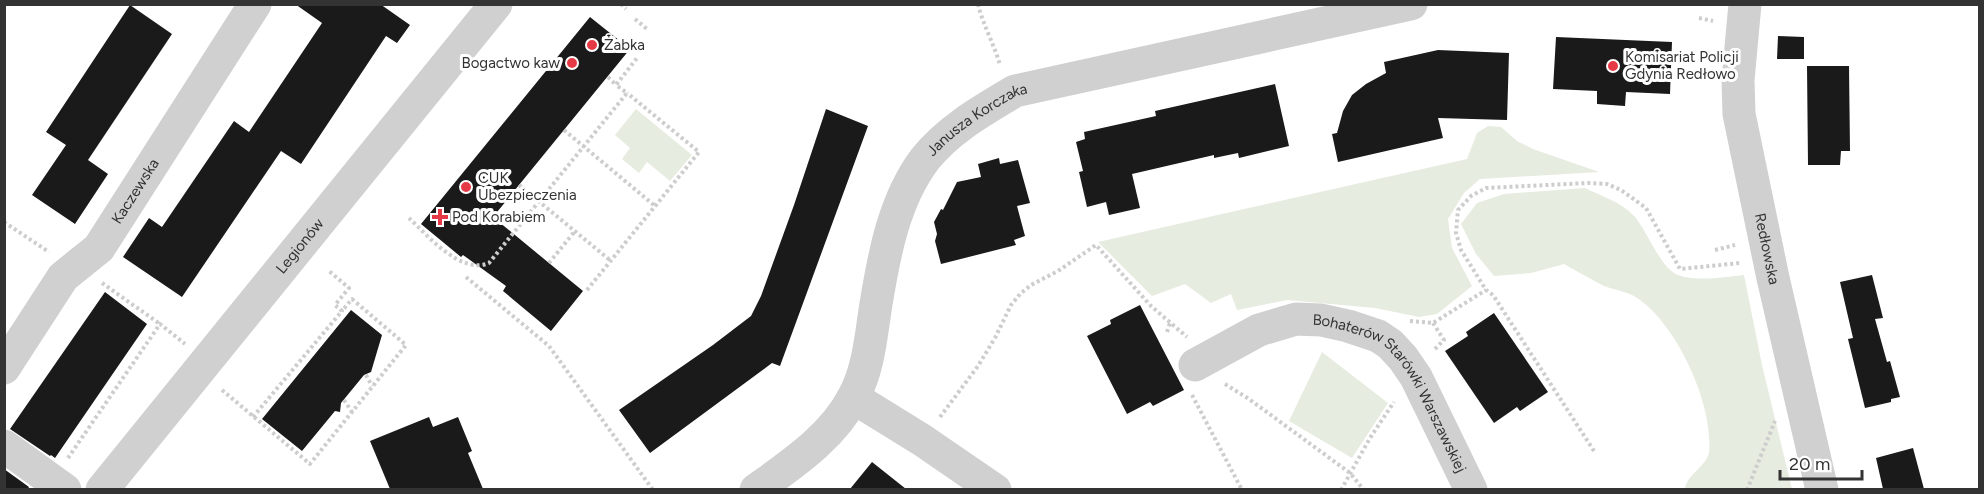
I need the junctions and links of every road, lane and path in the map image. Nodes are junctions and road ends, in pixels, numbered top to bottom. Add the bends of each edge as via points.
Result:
1 (255, 4) edge
2 (496, 4) edge
3 (621, 4) edge
4 (978, 4) edge
5 (1411, 4) edge
6 (1745, 4) edge
7 (626, 9) dead end
8 (635, 19) dead end
9 (647, 29) dead end
10 (637, 58) dead end
11 (1002, 71) dead end
12 (608, 77) dead end
13 (616, 85) junction
14 (627, 93) junction
15 (564, 130) dead end
16 (584, 146) junction
17 (519, 185) dead end
18 (538, 201) junction
19 (655, 206) junction
20 (409, 218) dead end
21 (575, 231) junction
22 (1737, 244) dead end
23 (1715, 250) dead end
24 (611, 261) junction
25 (1748, 262) dead end
26 (549, 263) dead end
27 (329, 271) dead end
28 (465, 277) dead end
29 (586, 290) dead end
30 (342, 311) junction
31 (1433, 323) dead end
32 (1167, 332) dead end
33 (1444, 340) dead end
34 (188, 346) dead end
35 (1195, 365) junction
36 (4, 368) edge
37 (366, 375) dead end
38 (372, 386) junction
39 (221, 389) dead end
40 (1399, 394) dead end
41 (854, 398) junction
42 (344, 400) dead end
43 (352, 412) junction
44 (253, 417) junction
45 (1777, 417) dead end
46 (934, 425) dead end
47 (4, 446) edge
48 (1594, 451) dead end
49 (1350, 473) junction
50 (56, 483) edge
51 (102, 489) edge
52 (652, 489) edge
53 (756, 489) edge
54 (994, 489) edge
55 (1242, 489) edge
56 (1341, 489) edge
57 (1364, 489) edge
58 (1471, 489) edge
59 (1747, 489) edge
60 (1822, 489) edge

1 - 36 street, Kaczewska via 99,249 63,278
2 - 51 street, Legionów
3 - 7 path
4 - 11 path
5 - 41 street, Janusza Korczaka via 1015,91 978,112 925,160 905,195 886,245 869,351
6 - 60 street, Redłowska via 1739,114
8 - 9 path
10 - 13 path
12 - 13 path
13 - 14 path
14 - 16 path
14 - 19 path via 699,152
15 - 16 path
16 - 18 path
16 - 19 path
17 - 18 path
18 - 20 path via 489,263 483,265 463,264
18 - 21 path
19 - 24 path
21 - 24 path
21 - 26 path
22 - 23 path
24 - 29 path
25 - 48 path via 1680,269 1646,208 1607,184 1486,188 1458,210 1456,233 1461,250
27 - 30 path via 349,288 335,305
28 - 52 path via 549,346
30 - 38 path via 352,299 406,345
30 - 44 path
31 - 33 path
32 - 46 path via 1170,323 1096,245 1020,294 978,366
34 - 50 path via 160,324 70,456
35 - 49 path
35 - 55 path via 1184,380
35 - 58 street, Bohaterów Starówki Warszawskiej via 1259,330 1296,319 1321,320 1378,336 1397,351 1416,377
37 - 38 path
38 - 43 path
39 - 44 path
40 - 49 path
41 - 53 street, Janusza Korczaka via 830,430
41 - 54 street
42 - 43 path
43 - 44 path via 310,465
45 - 59 path
47 - 50 street
49 - 56 path
49 - 57 path

